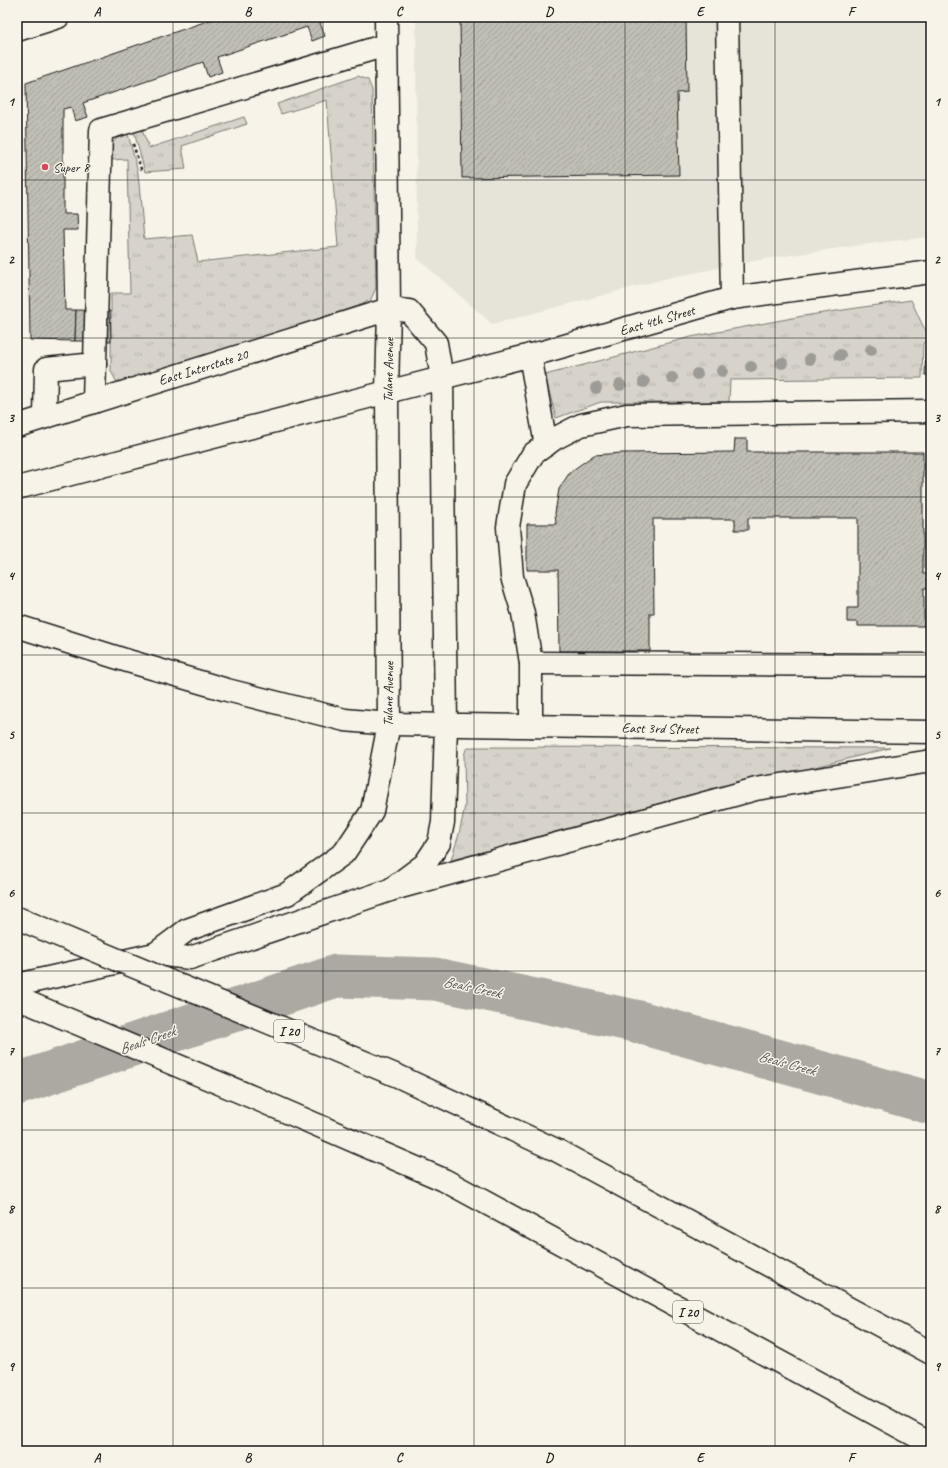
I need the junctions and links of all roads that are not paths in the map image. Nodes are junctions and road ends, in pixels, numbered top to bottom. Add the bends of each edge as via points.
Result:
1 (58, 17) edge
2 (386, 17) edge
3 (727, 17) edge
4 (17, 30) edge
5 (386, 45) junction
6 (931, 272) edge
7 (732, 298) junction
8 (389, 309) junction
9 (530, 355) junction
10 (95, 364) junction
11 (442, 378) junction
12 (387, 392) junction
13 (94, 402) junction
14 (931, 411) edge
15 (45, 417) junction
16 (17, 426) edge
17 (546, 445) junction
18 (17, 488) edge
19 (17, 626) edge
20 (531, 663) junction
21 (931, 665) edge
22 (389, 724) junction
23 (446, 725) junction
24 (531, 726) junction
25 (931, 732) edge
26 (931, 761) edge
27 (390, 890) junction
28 (17, 918) edge
29 (156, 954) junction
30 (17, 985) edge
31 (17, 998) edge
32 (931, 1353) edge
33 (931, 1444) edge

1 - 4 main road
2 - 5 main road, Tulane Avenue
3 - 7 main road
5 - 8 main road, Tulane Avenue
5 - 10 main road via 101,130
6 - 7 main road, East 4th Street
7 - 9 main road, East 4th Street
8 - 11 main road via 409,311 436,343
8 - 12 main road, Tulane Avenue
8 - 13 main road, East Interstate 20
9 - 11 main road, East 4th Street
9 - 17 main road
10 - 13 main road
10 - 15 main road via 46,369
11 - 12 main road, East 4th Street
11 - 23 main road
12 - 18 main road, East 4th Street
12 - 22 main road, Tulane Avenue
13 - 15 main road, East Interstate 20
14 - 17 main road via 627,415 580,426
15 - 16 main road, East Interstate 20
17 - 20 main road via 533,454 514,484 508,527 512,577 523,612
19 - 22 main road, East 3rd Street via 227,690 345,720
20 - 21 main road
20 - 24 main road
22 - 23 main road, East 3rd Street
22 - 29 main road, Tulane Avenue via 372,811 344,853 287,894 187,930
23 - 24 main road, East 3rd Street
23 - 27 main road via 443,822 439,843 425,864
24 - 25 main road, East 3rd Street
26 - 27 main road via 756,789
27 - 29 main road via 190,958
28 - 32 main road, I 20, bridge via 400,1077 558,1151
29 - 30 main road
31 - 33 main road, I 20 via 444,1180

